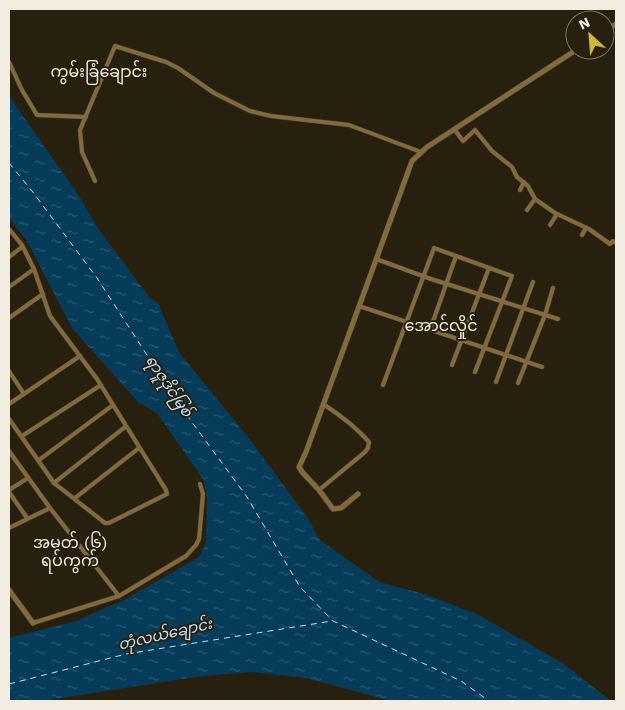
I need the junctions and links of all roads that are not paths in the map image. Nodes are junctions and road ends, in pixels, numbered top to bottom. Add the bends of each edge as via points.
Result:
1 (565, 57) edge
2 (9, 62) edge
3 (86, 117) junction
4 (454, 130) junction
5 (421, 152) junction
6 (95, 181) dead end
7 (524, 182) junction
8 (520, 190) dead end
9 (535, 199) junction
10 (527, 210) dead end
11 (557, 214) junction
12 (550, 225) dead end
13 (586, 228) junction
14 (9, 229) edge
15 (582, 235) dead end
16 (616, 243) edge
17 (22, 247) junction
18 (456, 256) junction
19 (9, 257) edge
20 (376, 259) junction
21 (489, 268) junction
22 (34, 269) junction
23 (424, 276) junction
24 (533, 282) dead end
25 (446, 284) junction
26 (9, 287) edge
27 (553, 288) dead end
28 (43, 294) junction
29 (478, 294) junction
30 (502, 302) junction
31 (359, 306) junction
32 (523, 308) junction
33 (545, 315) junction
34 (9, 318) edge
35 (558, 319) dead end
36 (406, 322) junction
37 (430, 330) junction
38 (461, 340) junction
39 (485, 348) junction
40 (506, 354) junction
41 (80, 356) junction
42 (527, 361) junction
43 (452, 365) dead end
44 (542, 367) dead end
45 (9, 371) edge
46 (475, 372) dead end
47 (496, 382) dead end
48 (518, 383) dead end
49 (100, 385) junction
50 (383, 386) dead end
51 (24, 394) junction
52 (9, 404) edge
53 (323, 404) junction
54 (113, 405) junction
55 (9, 419) edge
56 (126, 427) junction
57 (22, 436) junction
58 (140, 448) junction
59 (9, 452) edge
60 (38, 460) junction
61 (28, 478) junction
62 (54, 482) junction
63 (200, 484) dead end
64 (319, 490) junction
65 (9, 491) edge
66 (358, 494) dead end
67 (75, 498) junction
68 (50, 508) junction
69 (28, 518) junction
70 (9, 528) edge
71 (9, 590) edge
72 (119, 596) junction
73 (33, 623) joint

1 - 4 street
2 - 3 street via 37,115
3 - 5 street via 115,46 166,62 250,111 350,125
3 - 6 street via 80,130 80,141
4 - 5 street
4 - 7 street via 463,141 475,130
5 - 20 street via 412,161
7 - 8 street
7 - 9 street
9 - 10 street
9 - 11 street
11 - 12 street
11 - 13 street
13 - 15 street
13 - 16 street via 610,244
14 - 17 street
17 - 19 street
17 - 22 street
18 - 21 street
18 - 23 street via 434,248
18 - 25 street
20 - 23 street
20 - 31 street
21 - 29 street
21 - 30 street via 512,276
22 - 26 street
22 - 28 street
23 - 25 street
23 - 36 street
24 - 32 street
25 - 29 street
25 - 37 street
27 - 33 street
28 - 34 street
28 - 41 street via 50,316
29 - 30 street
29 - 38 street
30 - 32 street
30 - 39 street
31 - 36 street
31 - 53 street
32 - 33 street
32 - 40 street
33 - 35 street
33 - 42 street
36 - 37 street
36 - 50 street
37 - 38 street
38 - 39 street
38 - 43 street
39 - 40 street
39 - 46 street
40 - 42 street
40 - 47 street
41 - 49 street
41 - 51 street
42 - 44 street
42 - 48 street
45 - 51 street
49 - 54 street
49 - 57 street
51 - 52 street
53 - 64 street via 299,466 309,482
53 - 64 street via 369,442 365,452
54 - 56 street
54 - 60 street
55 - 57 street
56 - 58 street
56 - 62 street
57 - 60 street
58 - 67 street
58 - 67 street via 166,490 166,496 107,523
59 - 61 street
60 - 62 street
61 - 65 street
61 - 68 street
62 - 67 street
63 - 72 street via 203,494 196,545 186,556
64 - 66 street via 333,509 341,508
65 - 69 street
68 - 69 street
68 - 72 street
69 - 70 street
71 - 73 street
72 - 73 street

